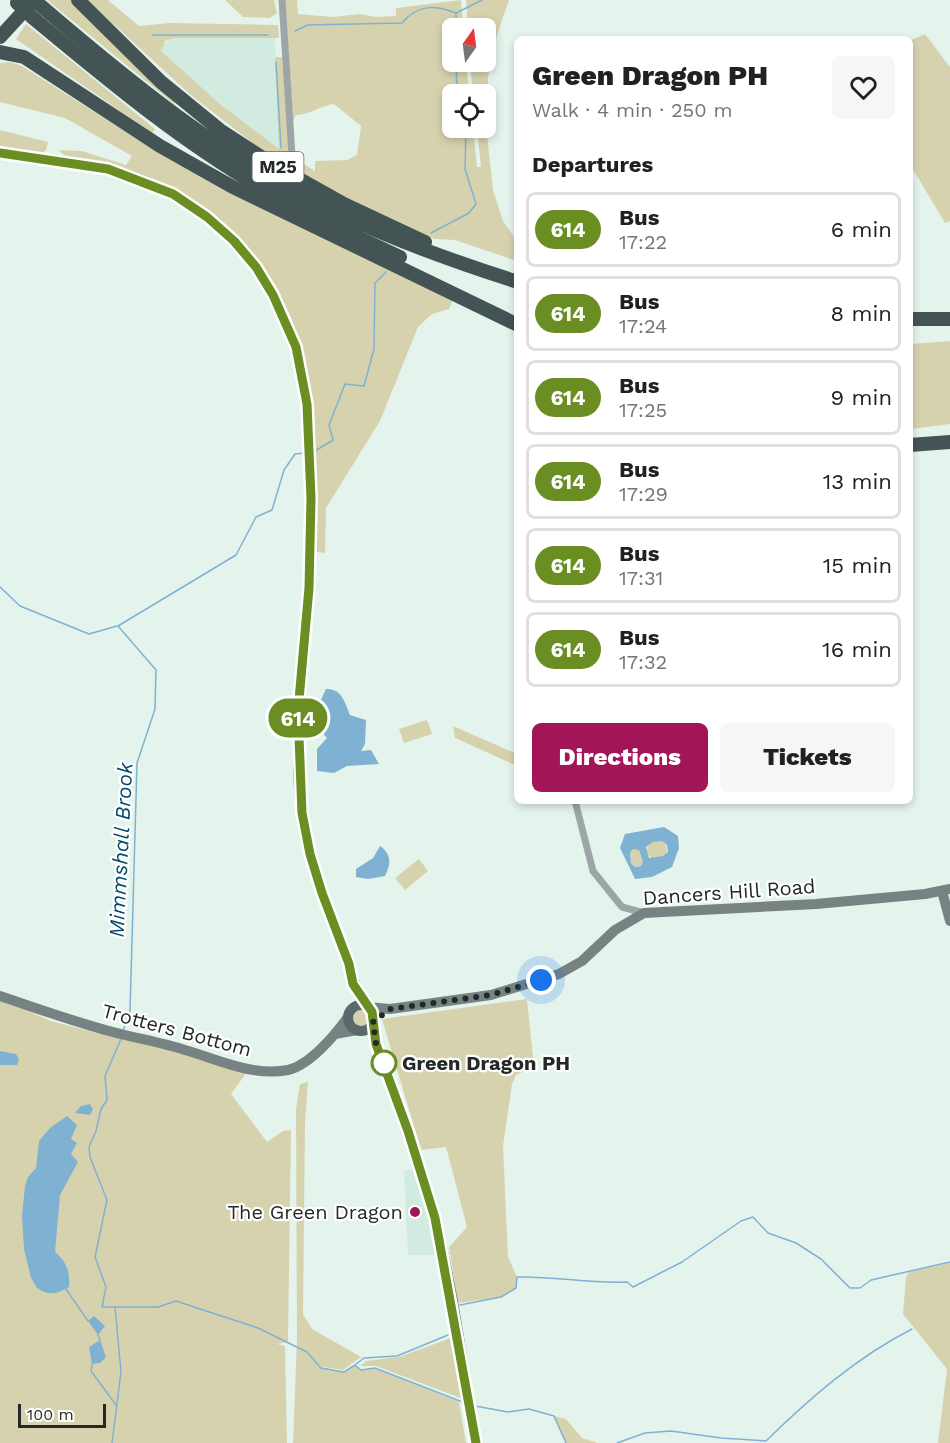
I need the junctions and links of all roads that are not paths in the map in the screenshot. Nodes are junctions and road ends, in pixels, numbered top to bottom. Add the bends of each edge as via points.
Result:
1 (78, 0) edge
2 (282, 0) edge
3 (15, 2) edge
4 (36, 2) edge
5 (0, 37) edge
6 (0, 52) edge
7 (0, 153) edge
8 (292, 156) dead end
9 (514, 273) edge
10 (514, 281) edge
11 (514, 314) edge
12 (913, 319) edge
13 (950, 319) edge
14 (514, 323) edge
15 (950, 442) edge
16 (913, 445) edge
17 (576, 804) edge
18 (946, 890) edge
19 (622, 907) junction
20 (644, 913) junction
21 (950, 921) edge
22 (626, 922) junction
23 (353, 984) junction
24 (0, 996) edge
25 (367, 1006) junction
26 (390, 1009) junction
27 (348, 1015) junction
28 (373, 1021) junction
29 (357, 1030) junction
30 (335, 1034) junction
31 (376, 1044) junction
32 (476, 1443) edge

1 - 9 highway, M25 via 181,99 260,157 344,204 416,238
2 - 8 street
3 - 11 highway, M25, bridge via 155,117 246,178
4 - 5 highway
4 - 10 highway, M25 via 145,93 277,181 415,247
6 - 14 highway, M25 via 24,57 151,140 231,186
7 - 23 main road via 87,165 136,178 173,194 207,217 256,267 296,347 305,386 310,445 309,588 298,711 300,792 310,854
12 - 13 highway
15 - 16 highway
17 - 19 street via 593,871
18 - 20 street, Dancers Hill Road via 816,904
18 - 21 street
19 - 20 street
19 - 22 street
20 - 22 street, Dancers Hill Road
22 - 26 street, Dancers Hill Road via 582,960 559,974 491,995
23 - 25 main road
23 - 27 main road
24 - 30 street, Trotters Bottom via 236,1066 274,1071 304,1064
25 - 26 street, Dancers Hill Road
25 - 27 main road via 355,1006
25 - 28 main road
26 - 28 street, Dancers Hill Road
27 - 29 main road via 351,1026
27 - 30 street, Trotters Bottom
28 - 29 main road via 365,1030
28 - 31 main road
29 - 30 street
29 - 31 main road
31 - 32 main road via 435,1218

